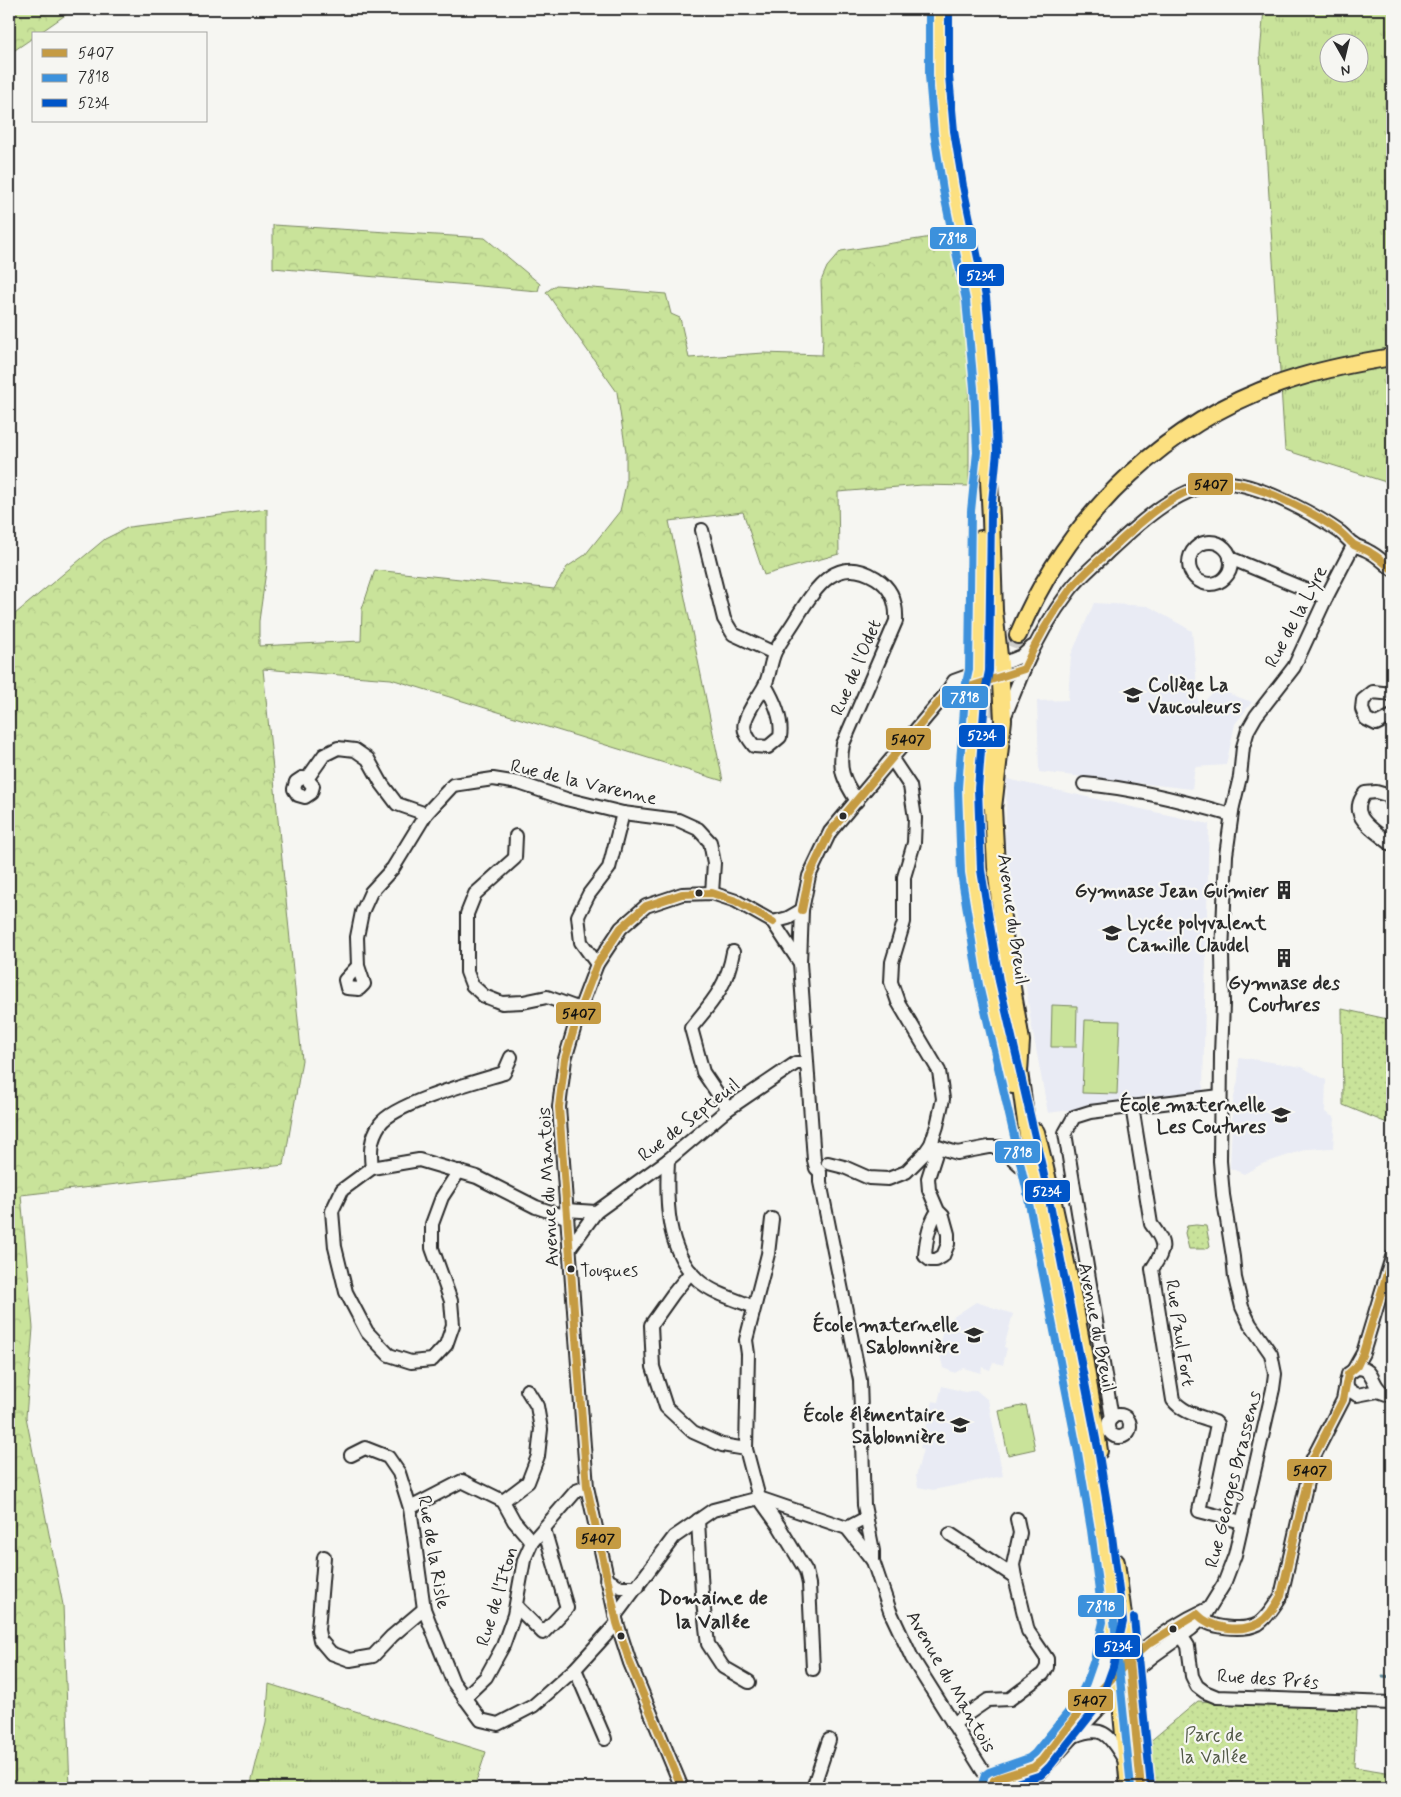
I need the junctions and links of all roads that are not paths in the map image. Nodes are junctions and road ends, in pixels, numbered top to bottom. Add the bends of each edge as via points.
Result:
1 (940, 9) edge
2 (1392, 357) edge
3 (987, 452) junction
4 (702, 530) dead end
5 (1354, 544) junction
6 (1230, 558) dead end
7 (1392, 569) edge
8 (1326, 598) junction
9 (1018, 634) tunnel mouth
10 (997, 644) junction
11 (1034, 645) junction
12 (774, 653) junction
13 (1024, 669) junction
14 (1000, 672) junction
15 (978, 678) junction
16 (765, 685) dead end
17 (1392, 694) edge
18 (1392, 716) edge
19 (1003, 720) junction
20 (988, 740) tunnel mouth
21 (892, 759) junction
22 (307, 779) dead end
23 (1084, 784) dead end
24 (857, 801) junction
25 (1392, 802) edge
26 (623, 813) junction
27 (426, 814) junction
28 (1231, 815) junction
29 (516, 836) dead end
30 (1392, 845) edge
31 (712, 893) junction
32 (802, 910) junction
33 (773, 922) junction
34 (732, 952) dead end
35 (800, 963) junction
36 (597, 964) junction
37 (358, 966) dead end
38 (580, 1009) junction
39 (511, 1057) dead end
40 (806, 1063) junction
41 (1019, 1072) junction
42 (1220, 1096) junction
43 (1132, 1106) junction
44 (728, 1109) junction
45 (934, 1146) junction
46 (668, 1160) junction
47 (824, 1167) junction
48 (372, 1168) junction
49 (459, 1171) junction
50 (1036, 1186) junction
51 (938, 1211) dead end
52 (596, 1212) junction
53 (566, 1214) junction
54 (772, 1219) dead end
55 (568, 1249) junction
56 (1392, 1257) edge
57 (691, 1272) junction
58 (754, 1307) junction
59 (1363, 1353) junction
60 (1271, 1354) joint
61 (1354, 1369) junction
62 (1371, 1375) junction
63 (1346, 1382) junction
64 (527, 1390) dead end
65 (1362, 1394) junction
66 (1387, 1394) edge
67 (1343, 1400) junction
68 (1112, 1418) dead end
69 (746, 1449) junction
70 (351, 1456) dead end
71 (587, 1487) junction
72 (759, 1498) junction
73 (503, 1501) junction
74 (410, 1508) junction
75 (866, 1518) junction
76 (1018, 1519) dead end
77 (698, 1520) junction
78 (1242, 1522) junction
79 (847, 1528) junction
80 (544, 1529) junction
81 (950, 1534) dead end
82 (532, 1542) junction
83 (324, 1557) dead end
84 (873, 1561) junction
85 (1015, 1578) junction
86 (606, 1580) junction
87 (638, 1587) junction
88 (516, 1606) junction
89 (424, 1609) junction
90 (1202, 1614) junction
91 (616, 1620) junction
92 (1113, 1622) junction
93 (1178, 1631) junction
94 (1127, 1638) junction
95 (1148, 1644) junction
96 (575, 1669) junction
97 (813, 1669) dead end
98 (1125, 1673) junction
99 (749, 1682) dead end
100 (464, 1698) junction
101 (1392, 1703) edge
102 (1084, 1706) junction
103 (953, 1724) junction
104 (1074, 1736) junction
105 (605, 1739) dead end
106 (829, 1740) dead end
107 (1127, 1762) junction
108 (996, 1783) edge
109 (682, 1788) edge
110 (813, 1788) edge
111 (1018, 1788) edge
112 (1026, 1788) edge
113 (1129, 1788) edge
114 (1141, 1788) edge

1 - 3 main road via 939,76 944,132 976,299
2 - 9 main road via 1330,369 1270,387 1210,416 1171,441 1121,482 1087,519 1049,573
3 - 10 main road
3 - 15 main road via 981,512
4 - 12 street via 724,619 733,634
5 - 7 street
5 - 8 street, Rue de la Lyre
5 - 11 street via 1310,514 1264,492 1228,483 1204,486 1184,493 1139,523 1071,588
6 - 8 street
8 - 28 street, Rue de la Lyre via 1294,667 1248,730 1242,747 1240,777
10 - 11 street via 1010,653 1019,653
10 - 14 main road
11 - 13 street
11 - 14 street
12 - 16 street, Rue de l'Odet
12 - 24 street, Rue de l'Odet via 812,592 832,574 851,569 866,572 881,581 892,595 896,621 843,744 840,762 847,786
13 - 14 street
13 - 19 street
14 - 15 street
14 - 19 main road
15 - 21 street via 954,681
15 - 50 main road via 968,789 972,871 989,983
17 - 18 street via 1373,692 1363,700 1362,709 1366,719 1376,724
19 - 41 main road via 993,818 1006,952 1021,1041
20 - 41 main road, Avenue du Breuil via 983,807 987,883 997,960
21 - 24 street
21 - 45 street via 910,786 915,818 914,843 904,877 904,922 892,962 891,982 898,1002 939,1070 943,1099
22 - 27 street via 324,755 338,748 355,750 368,759 397,804
23 - 28 street via 1179,800
24 - 32 street via 830,832 809,876
25 - 30 street via 1390,796 1365,793 1359,800 1358,812
26 - 27 street, Rue de la Varenne via 519,783 493,779 453,785
26 - 31 street, Rue de la Varenne via 678,820 698,828 710,842 714,863
26 - 36 street via 610,868 589,894 578,916 581,942
27 - 37 street, Rue de la Varenne via 392,868 371,892 362,912 357,937
28 - 42 street, Rue de la Lyre via 1223,924
29 - 38 street via 515,858 475,894 467,914 467,972 472,985 484,996 502,1003 547,997
31 - 33 street, Avenue du Mantois via 736,901
31 - 36 street, Avenue du Mantois via 682,894 646,906 621,928
32 - 33 street
32 - 35 street
33 - 35 street, Avenue du Mantois
34 - 44 street via 730,969 718,995 691,1028 703,1072
35 - 40 street, Avenue du Mantois
36 - 38 street, Avenue du Mantois
38 - 53 street, Avenue du Mantois via 565,1059 560,1107
39 - 48 street via 504,1073 405,1106 381,1123 370,1147
40 - 44 street, Rue de Septeuil via 796,1063
40 - 47 street, Avenue du Mantois via 816,1168
41 - 50 main road, Avenue du Breuil
41 - 94 main road, Avenue du Breuil via 1045,1166 1089,1385
42 - 43 street
42 - 60 street, Rue de la Lyre via 1220,1161 1235,1278 1250,1324
43 - 68 street via 1074,1117 1065,1133
43 - 78 street, Rue Paul Fort via 1151,1224 1162,1239 1162,1254 1152,1269 1173,1400 1190,1414 1217,1424 1199,1511
44 - 46 street, Rue de Septeuil
45 - 47 street via 906,1172 888,1179 869,1178 844,1167
45 - 50 street via 957,1153 1000,1147
45 - 51 street via 928,1178 929,1190
46 - 52 street, Rue de Septeuil
46 - 57 street via 670,1225 677,1250
47 - 75 street, Avenue du Mantois via 820,1182 860,1380
48 - 49 street via 419,1160
48 - 49 street via 342,1190 332,1211 334,1247 346,1292 367,1332 389,1356 411,1362 432,1360 446,1345 453,1325 451,1301 432,1248 432,1224 442,1196
49 - 53 street via 536,1207
50 - 92 main road, Avenue du Breuil via 1088,1451
52 - 53 street
52 - 55 street, Rue de Septeuil
53 - 55 street, Avenue du Mantois
54 - 58 street via 768,1254
55 - 71 street, Avenue du Mantois
56 - 59 street
57 - 58 street via 699,1282
57 - 69 street via 652,1325 653,1367 666,1407 693,1432 722,1445
58 - 69 street via 746,1340
59 - 61 street
59 - 62 street
60 - 78 street, Rue Georges Brassens via 1275,1374 1273,1389
61 - 62 street via 1361,1368
61 - 63 street
62 - 65 street via 1373,1387
62 - 66 street via 1377,1388
63 - 65 street via 1348,1389
63 - 67 street
64 - 73 street via 537,1406 541,1429 538,1456 528,1482
65 - 66 street
65 - 67 street
67 - 90 street via 1312,1460 1281,1596 1270,1613 1257,1624 1240,1628 1221,1626
69 - 72 street
70 - 74 street, Rue de la Risle via 365,1448 388,1457 399,1473
71 - 80 street, Rue de l'Iton via 576,1491
71 - 86 street, Avenue du Mantois
72 - 77 street, Rue de la Risle via 713,1510
72 - 79 street
72 - 97 street via 806,1571
73 - 74 street via 462,1481
73 - 82 street via 514,1521
74 - 89 street, Rue de la Risle
75 - 79 street
75 - 84 street, Avenue du Mantois
76 - 85 street via 1020,1533
77 - 87 street, Rue de la Risle via 674,1537
77 - 99 street via 708,1644 723,1667
78 - 90 street, Rue Georges Brassens via 1224,1584
79 - 84 street
80 - 82 street, Rue de l'Iton
80 - 88 street via 567,1608 544,1633
81 - 85 street
82 - 88 street, Rue de l'Iton via 524,1560
83 - 89 street via 318,1630 320,1640 331,1653 350,1660 373,1656
84 - 103 street, Avenue du Mantois via 890,1612 912,1658
85 - 103 street via 1028,1631 1047,1659 1047,1667 1043,1674 1010,1699 988,1700
86 - 87 street via 621,1587
86 - 91 street, Avenue du Mantois
87 - 91 street, Rue de la Risle
88 - 100 street, Rue de l'Iton via 503,1646 486,1677
89 - 100 street, Rue de la Risle via 453,1682
90 - 93 street, Rue Georges Brassens
91 - 96 street, Rue de la Risle
91 - 109 street, Avenue du Mantois via 630,1663
92 - 98 main road, Avenue du Breuil
92 - 102 street via 1102,1669
93 - 95 street
93 - 98 street
93 - 101 street, Rue des Prés via 1188,1646 1192,1676 1197,1686 1217,1697
94 - 95 street
94 - 98 main road, Avenue du Breuil
95 - 98 street
96 - 100 street, Rue de la Risle via 533,1706 498,1724 481,1720
96 - 105 street
98 - 102 street
98 - 104 street
98 - 107 main road, Avenue du Breuil
98 - 114 main road
102 - 108 street via 1042,1760
103 - 108 street, Avenue du Mantois via 980,1767
104 - 107 street via 1090,1730 1105,1734
104 - 112 street
106 - 110 street
107 - 113 main road, Avenue du Breuil
108 - 111 street via 1014,1779

